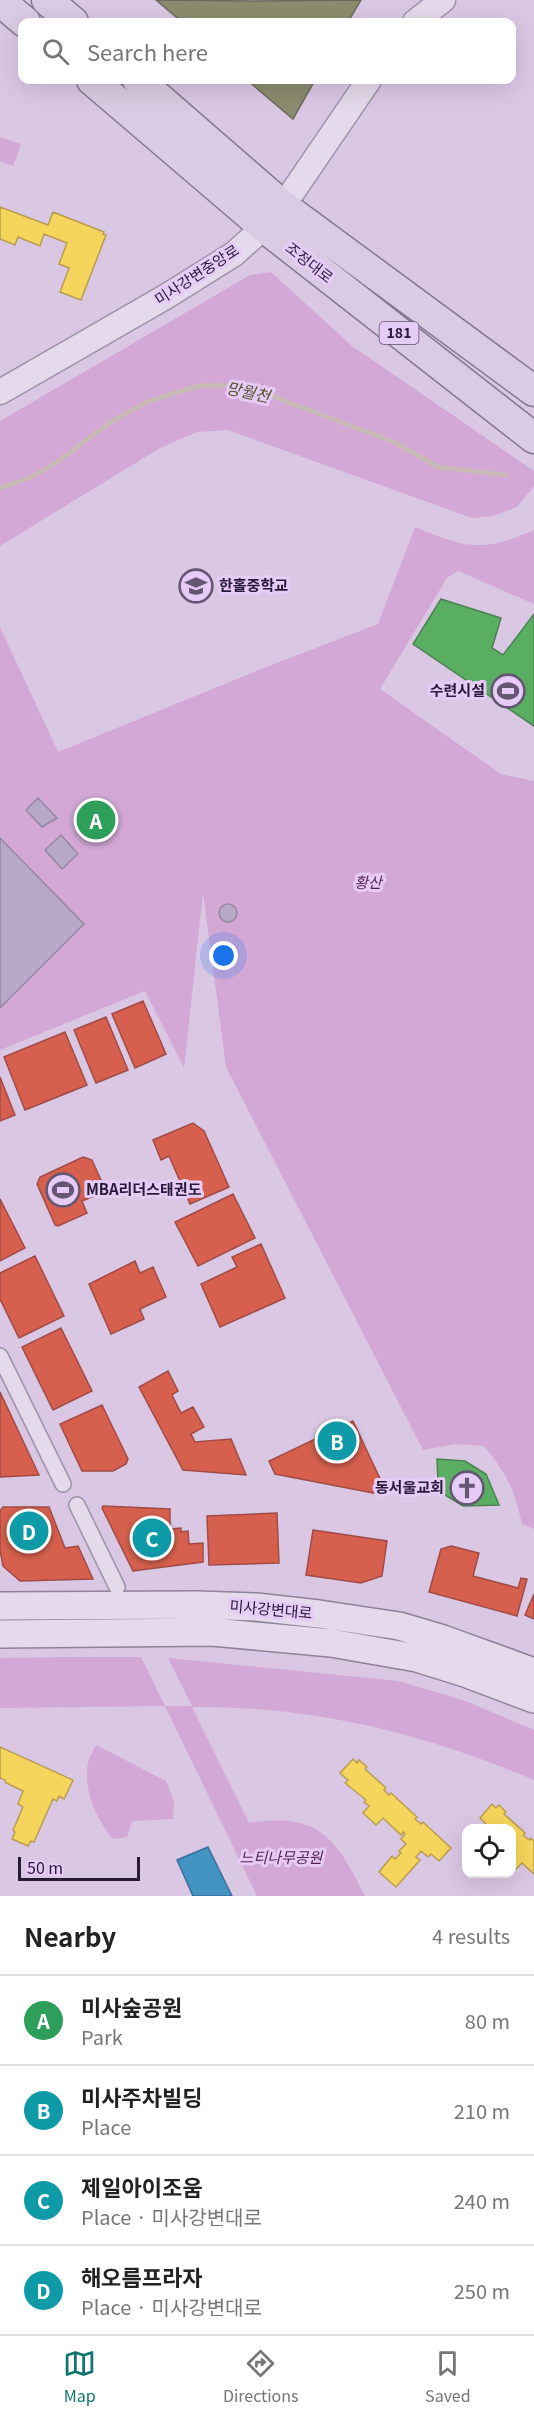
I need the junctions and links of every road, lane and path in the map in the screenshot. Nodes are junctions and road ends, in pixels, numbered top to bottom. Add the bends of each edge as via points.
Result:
1 (47, 0) edge
2 (443, 0) edge
3 (0, 1) edge
4 (20, 18) edge
5 (68, 18) edge
6 (419, 18) edge
7 (97, 84) edge
8 (142, 84) edge
9 (366, 84) edge
10 (274, 217) junction
11 (534, 391) edge
12 (0, 392) edge
13 (534, 438) edge
14 (0, 1356) edge
15 (63, 1484) dead end
16 (77, 1505) dead end
17 (117, 1587) dead end
18 (0, 1606) edge
19 (0, 1634) edge
20 (534, 1672) edge
21 (534, 1698) edge

1 - 5 main road
2 - 6 street
3 - 4 main road
7 - 10 main road, 조정대로 / 181
8 - 10 main road, 조정대로
9 - 10 street, 미사강변중앙로
10 - 11 main road, 조정대로
10 - 12 street, 미사강변중앙로 via 234,254
10 - 13 main road, 조정대로 / 181
14 - 15 street
16 - 17 street
18 - 20 main road, 미사강변대로 via 197,1605 318,1614 399,1626
19 - 21 main road, 미사강변대로 via 212,1632 331,1642 417,1658

